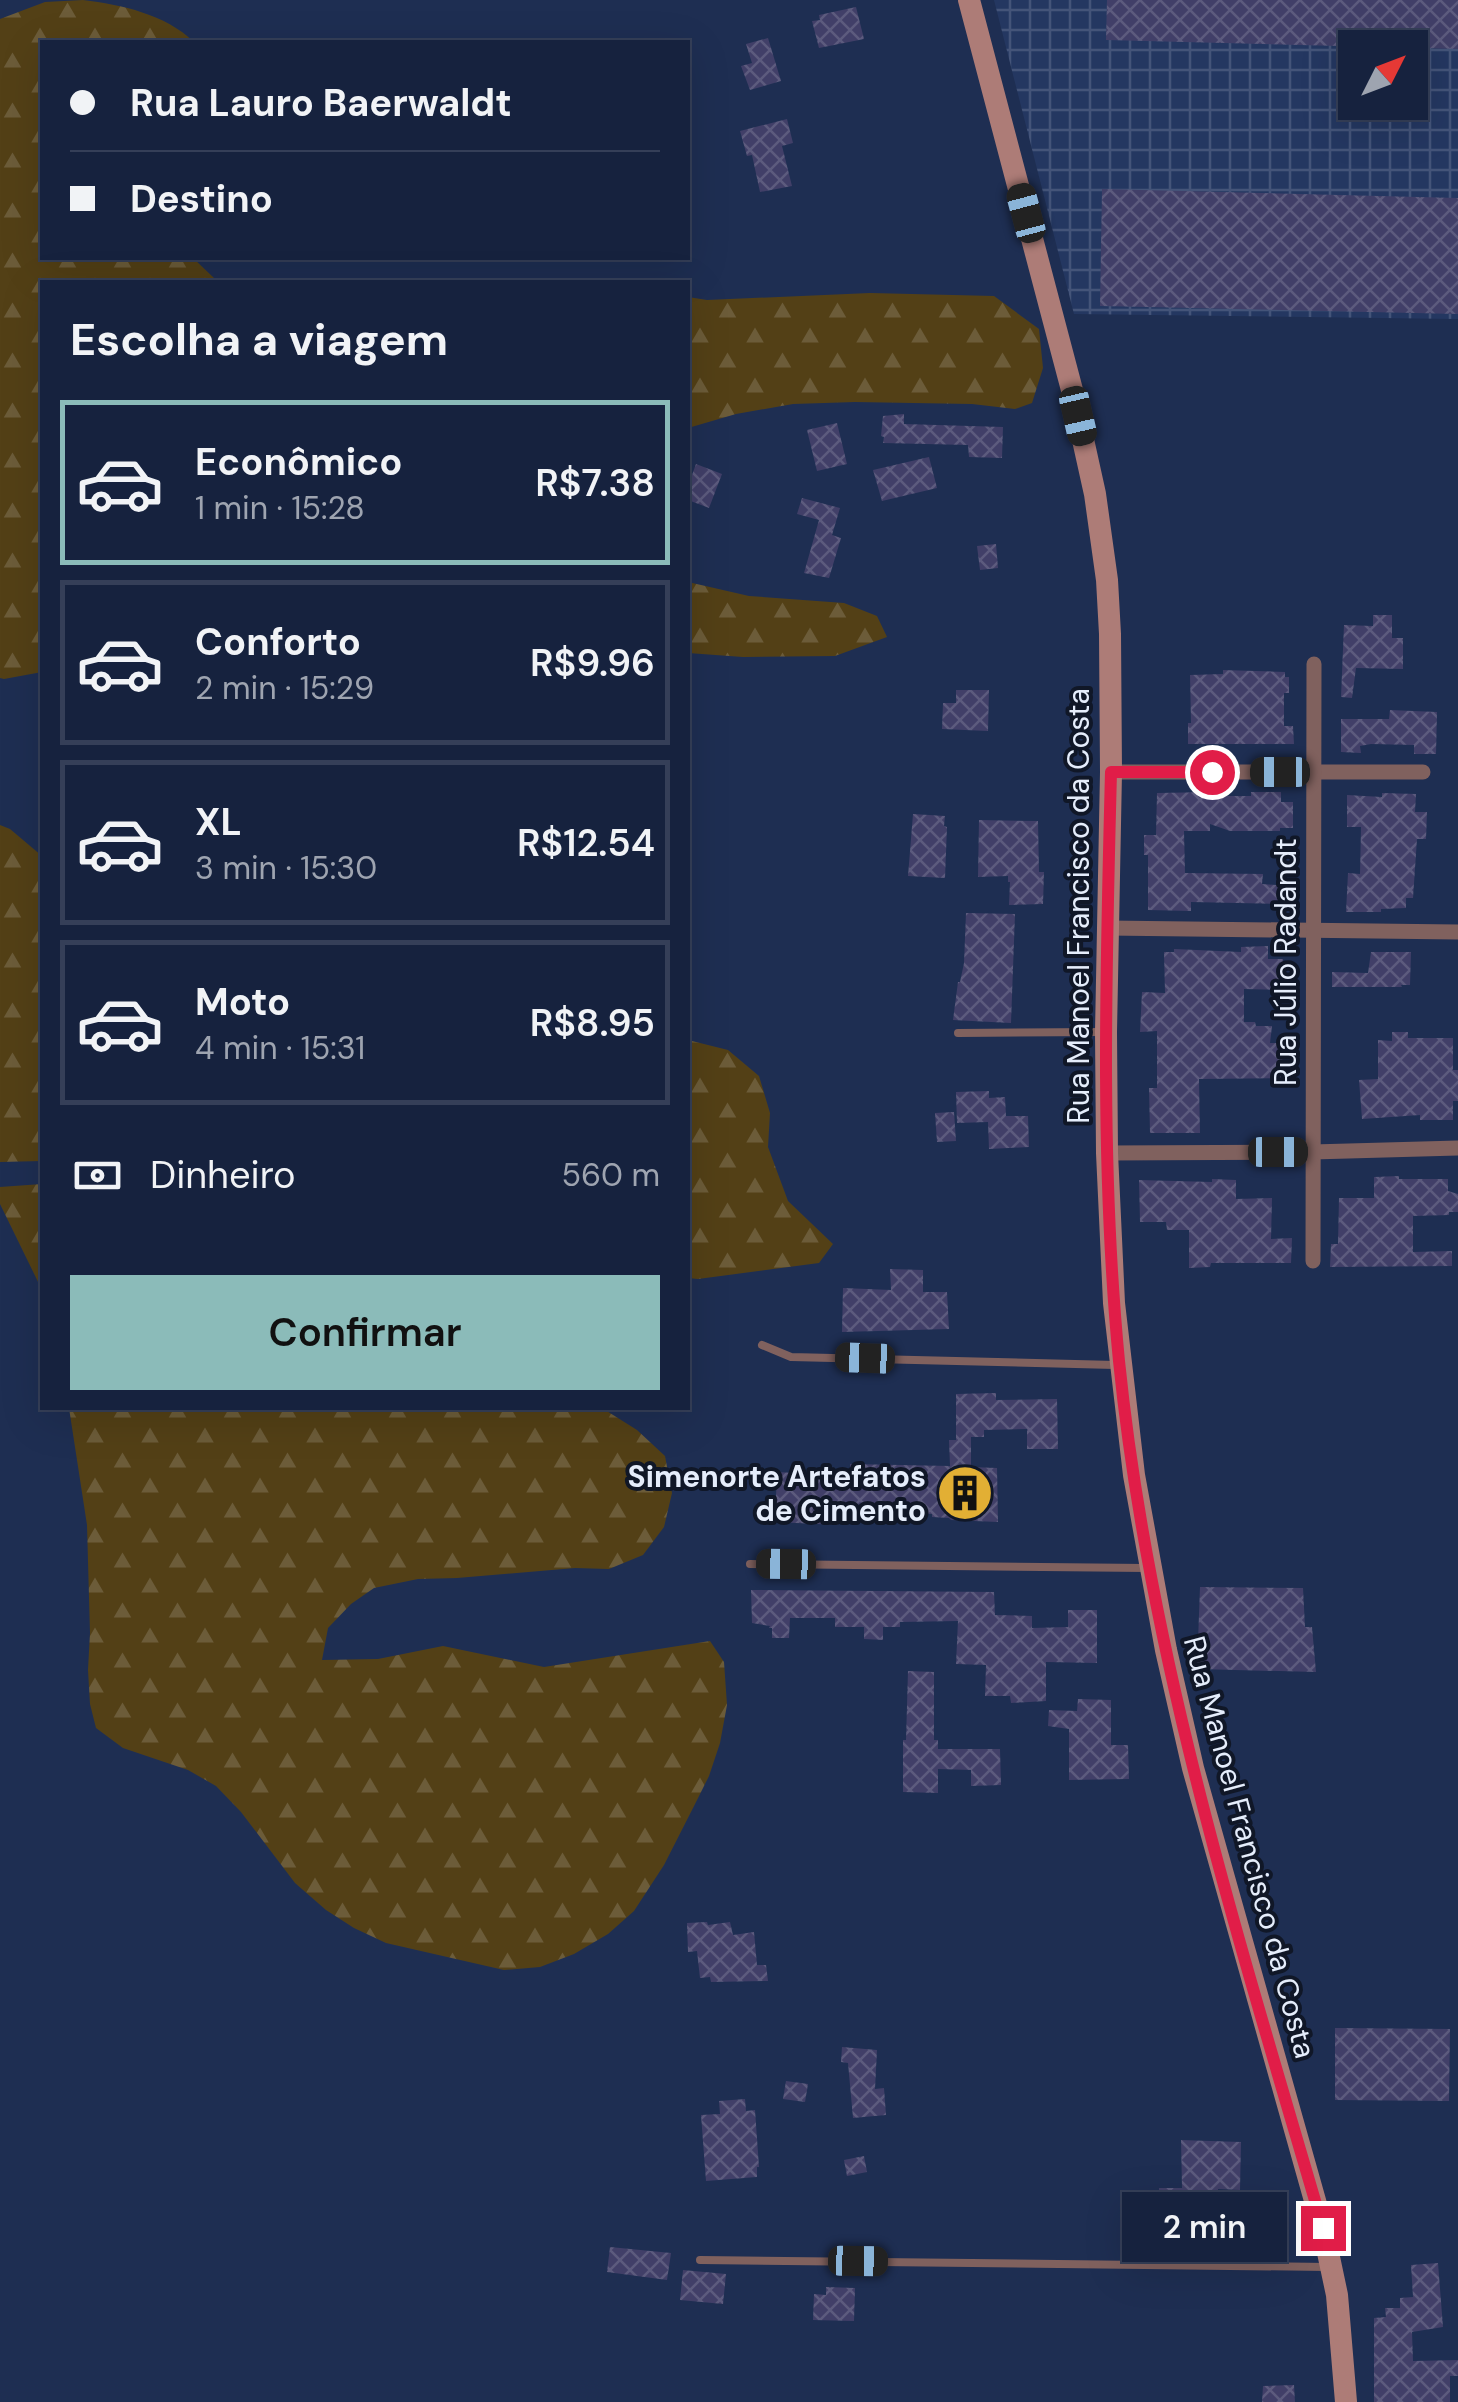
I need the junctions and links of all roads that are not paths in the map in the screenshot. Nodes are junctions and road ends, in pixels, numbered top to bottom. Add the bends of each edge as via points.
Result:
1 (969, 0) edge
2 (1314, 664) dead end
3 (1111, 772) junction
4 (1313, 772) junction
5 (1424, 772) dead end
6 (1107, 928) junction
7 (1313, 931) junction
8 (1458, 932) edge
9 (1106, 1032) junction
10 (958, 1033) dead end
11 (1458, 1148) edge
12 (1312, 1152) junction
13 (1107, 1153) junction
14 (1313, 1260) dead end
15 (762, 1345) dead end
16 (1120, 1365) junction
17 (750, 1564) dead end
18 (1150, 1568) junction
19 (700, 2260) dead end
20 (1332, 2267) junction
21 (1346, 2402) edge

1 - 3 main road, Rua Manoel Francisco da Costa via 1094,494 1110,634
2 - 4 street, Rua Júlio Radandt
3 - 4 street
3 - 6 main road, Rua Manoel Francisco da Costa
4 - 5 street
4 - 7 street, Rua Júlio Radandt
6 - 7 street
6 - 9 main road, Rua Manoel Francisco da Costa
7 - 8 street
7 - 12 street, Rua Júlio Radandt
9 - 10 lane
9 - 13 main road, Rua Manoel Francisco da Costa
11 - 12 street
12 - 13 street
12 - 14 street, Rua Júlio Radandt
13 - 16 main road, Rua Manoel Francisco da Costa
15 - 16 lane via 791,1357
16 - 18 main road, Rua Manoel Francisco da Costa
17 - 18 lane
18 - 20 main road, Rua Manoel Francisco da Costa via 1193,1768
19 - 20 lane
20 - 21 main road, Rua Manoel Francisco da Costa

